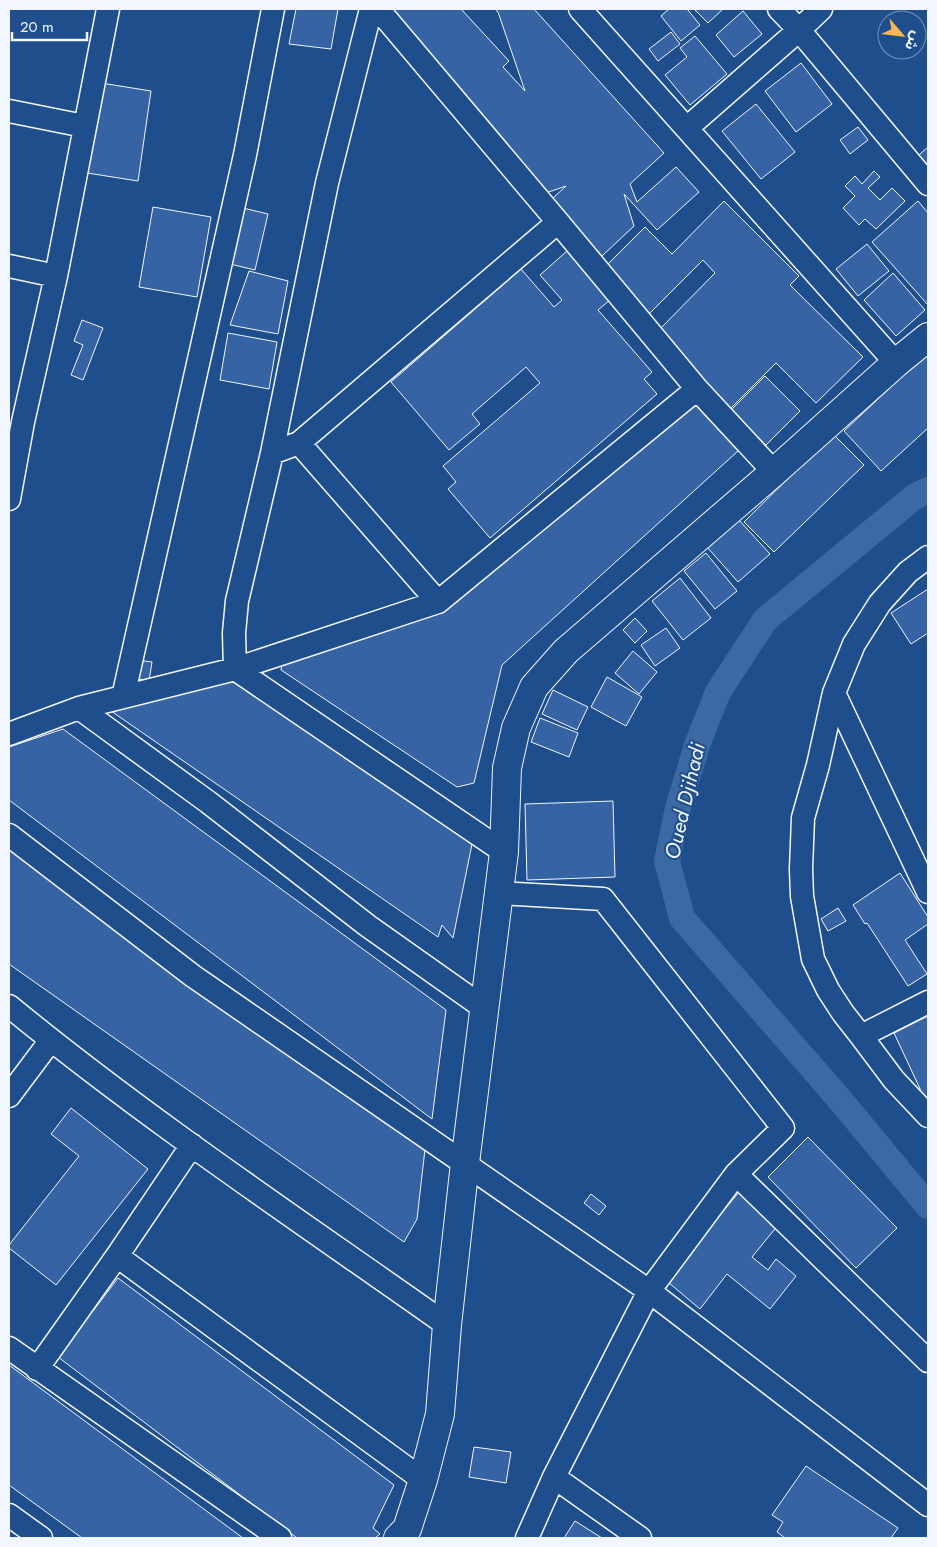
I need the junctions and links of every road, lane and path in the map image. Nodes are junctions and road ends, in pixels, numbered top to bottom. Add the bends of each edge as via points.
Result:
1 (108, 9) edge
2 (273, 9) edge
3 (371, 9) edge
4 (378, 9) edge
5 (580, 9) edge
6 (779, 9) edge
7 (821, 9) edge
8 (799, 30) junction
9 (9, 111) edge
10 (84, 126) junction
11 (687, 128) junction
12 (928, 184) edge
13 (558, 222) junction
14 (9, 266) edge
15 (56, 276) junction
16 (928, 338) edge
17 (896, 363) junction
18 (697, 390) junction
19 (16, 421) edge
20 (299, 443) junction
21 (272, 453) junction
22 (774, 472) junction
23 (9, 499) edge
24 (928, 557) edge
25 (438, 602) junction
26 (235, 669) junction
27 (834, 693) junction
28 (123, 697) junction
29 (79, 708) junction
30 (9, 734) edge
31 (9, 835) edge
32 (504, 852) junction
33 (500, 892) junction
34 (928, 892) edge
35 (928, 1002) edge
36 (9, 1006) edge
37 (484, 1008) junction
38 (862, 1036) junction
39 (51, 1040) junction
40 (9, 1096) edge
41 (928, 1116) edge
42 (192, 1145) junction
43 (464, 1163) junction
44 (736, 1174) junction
45 (117, 1256) junction
46 (648, 1291) junction
47 (447, 1325) junction
48 (9, 1348) edge
49 (928, 1361) edge
50 (37, 1369) junction
51 (554, 1477) junction
52 (423, 1480) junction
53 (928, 1505) edge
54 (9, 1515) edge
55 (41, 1538) edge
56 (280, 1538) edge
57 (398, 1538) edge
58 (527, 1538) edge
59 (640, 1538) edge

1 - 10 street
2 - 28 street via 242,164
3 - 21 street via 327,183
4 - 13 street
5 - 11 street
6 - 8 street
7 - 8 street
8 - 11 street
8 - 12 street
9 - 10 street
10 - 15 street
11 - 17 street
13 - 18 street
13 - 20 street
14 - 15 street
15 - 19 street
16 - 17 street
17 - 22 street
18 - 22 street
18 - 25 street
19 - 23 street
20 - 21 street
20 - 25 street
21 - 26 street via 237,601
22 - 32 street via 566,651 534,687 516,728 507,768
24 - 27 street via 908,572 880,603 854,644
25 - 26 street
26 - 28 street
26 - 32 street
27 - 34 street
27 - 38 street via 804,818 800,869 802,896 813,959 828,990
28 - 29 street
29 - 30 street
29 - 37 street via 208,802 368,926
31 - 43 street via 193,976
32 - 33 street
33 - 37 street
33 - 44 street via 603,900 783,1128
35 - 38 street
36 - 39 street
37 - 43 street
38 - 41 street via 894,1080
39 - 40 street
39 - 42 street
42 - 45 street
42 - 47 street
43 - 46 street
43 - 47 street
44 - 46 street
44 - 49 street
45 - 50 street
45 - 52 street
46 - 51 street
46 - 53 street
47 - 52 street via 440,1414
48 - 50 street
50 - 56 street
51 - 58 street
51 - 59 street
52 - 57 street via 407,1529
54 - 55 street

